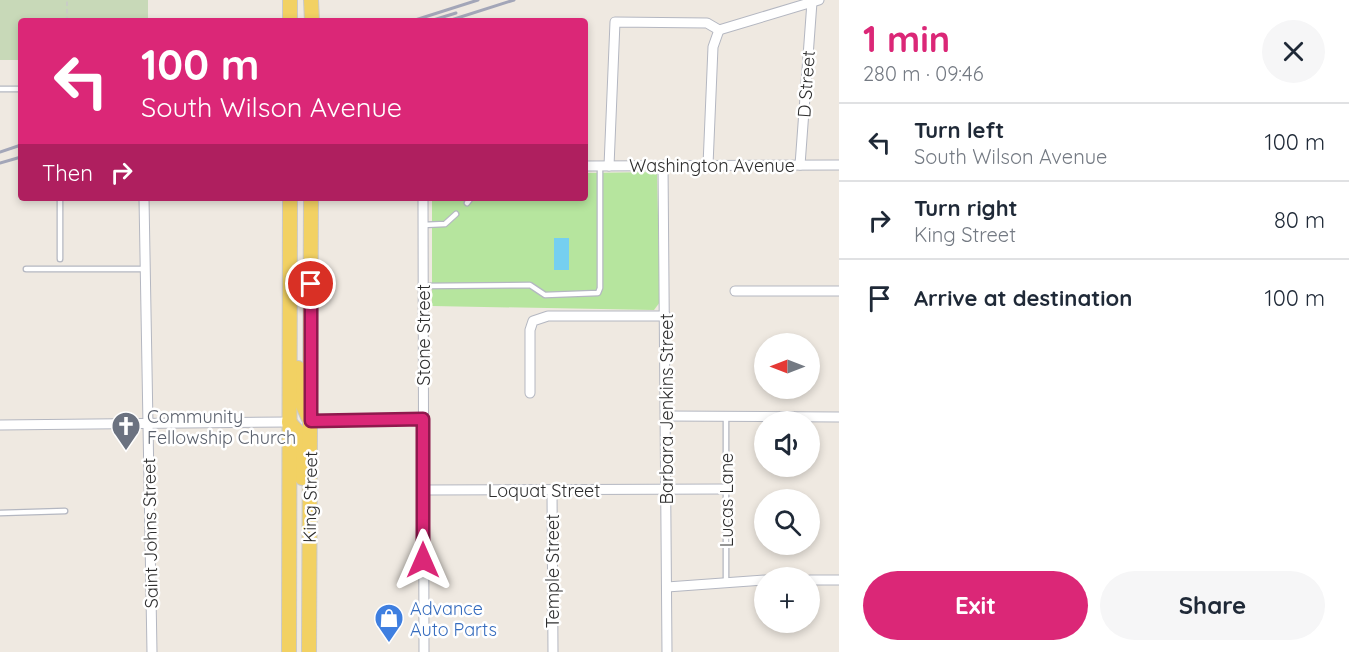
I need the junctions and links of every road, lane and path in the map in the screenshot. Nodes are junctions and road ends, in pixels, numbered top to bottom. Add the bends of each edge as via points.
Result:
1 (67, 0) edge
2 (290, 0) edge
3 (311, 0) edge
4 (815, 1) edge
5 (67, 18) edge
6 (290, 18) edge
7 (312, 18) edge
8 (719, 30) junction
9 (0, 89) edge
10 (18, 89) edge
11 (663, 165) junction
12 (708, 165) junction
13 (800, 165) junction
14 (839, 165) edge
15 (588, 166) edge
16 (605, 166) junction
17 (60, 201) edge
18 (144, 201) edge
19 (290, 201) edge
20 (311, 201) edge
21 (423, 201) edge
22 (456, 214) dead end
23 (423, 225) junction
24 (60, 259) dead end
25 (26, 269) dead end
26 (145, 269) junction
27 (424, 286) junction
28 (735, 291) dead end
29 (839, 291) edge
30 (290, 307) junction
31 (666, 316) junction
32 (530, 393) dead end
33 (666, 416) junction
34 (726, 416) junction
35 (839, 417) edge
36 (423, 419) junction
37 (311, 421) junction
38 (289, 422) junction
39 (148, 424) junction
40 (0, 425) edge
41 (666, 489) junction
42 (726, 489) junction
43 (423, 490) junction
44 (552, 490) junction
45 (65, 511) dead end
46 (0, 513) edge
47 (310, 546) junction
48 (820, 580) edge
49 (839, 580) edge
50 (754, 581) edge
51 (726, 584) junction
52 (667, 587) junction
53 (152, 652) edge
54 (289, 652) edge
55 (309, 652) edge
56 (424, 652) edge
57 (553, 652) edge
58 (667, 652) edge

1 - 5 path
2 - 6 main road
3 - 7 main road
4 - 8 street
4 - 13 street, D Street
8 - 12 street via 713,47
8 - 16 street via 706,23 615,22
9 - 10 lane
11 - 12 street, Washington Avenue
11 - 16 street, Washington Avenue
11 - 31 street, Barbara Jenkins Street
12 - 13 street, Washington Avenue
13 - 14 street, Washington Avenue
15 - 16 street, Washington Avenue
16 - 27 lane via 598,293 545,295 530,285
17 - 24 lane
18 - 26 street, Saint Johns Street
19 - 30 main road, King Street
20 - 37 main road, King Street
21 - 23 street, Stone Street
22 - 23 lane via 445,224
23 - 27 street, Stone Street
25 - 26 lane
26 - 39 street, Saint Johns Street
27 - 36 street, Stone Street
28 - 29 street
30 - 37 main road via 300,399
30 - 38 main road, King Street
31 - 32 street via 548,316 533,321
31 - 33 street, Barbara Jenkins Street
33 - 34 street
33 - 41 street, Barbara Jenkins Street
34 - 35 street
34 - 42 lane, Lucas Lane
36 - 37 street
36 - 43 street, Stone Street
37 - 47 main road, King Street
38 - 39 street
38 - 47 main road via 298,433 302,514
38 - 54 main road, King Street
39 - 40 street
39 - 53 street, Saint Johns Street
41 - 42 street, Loquat Street
41 - 44 street, Loquat Street
41 - 52 street, Barbara Jenkins Street
42 - 51 lane, Lucas Lane
43 - 44 street, Loquat Street
43 - 56 street, Stone Street
44 - 57 street, Temple Street
45 - 46 lane
47 - 55 main road, King Street
48 - 49 street
50 - 51 street
51 - 52 street
52 - 58 street, Barbara Jenkins Street

